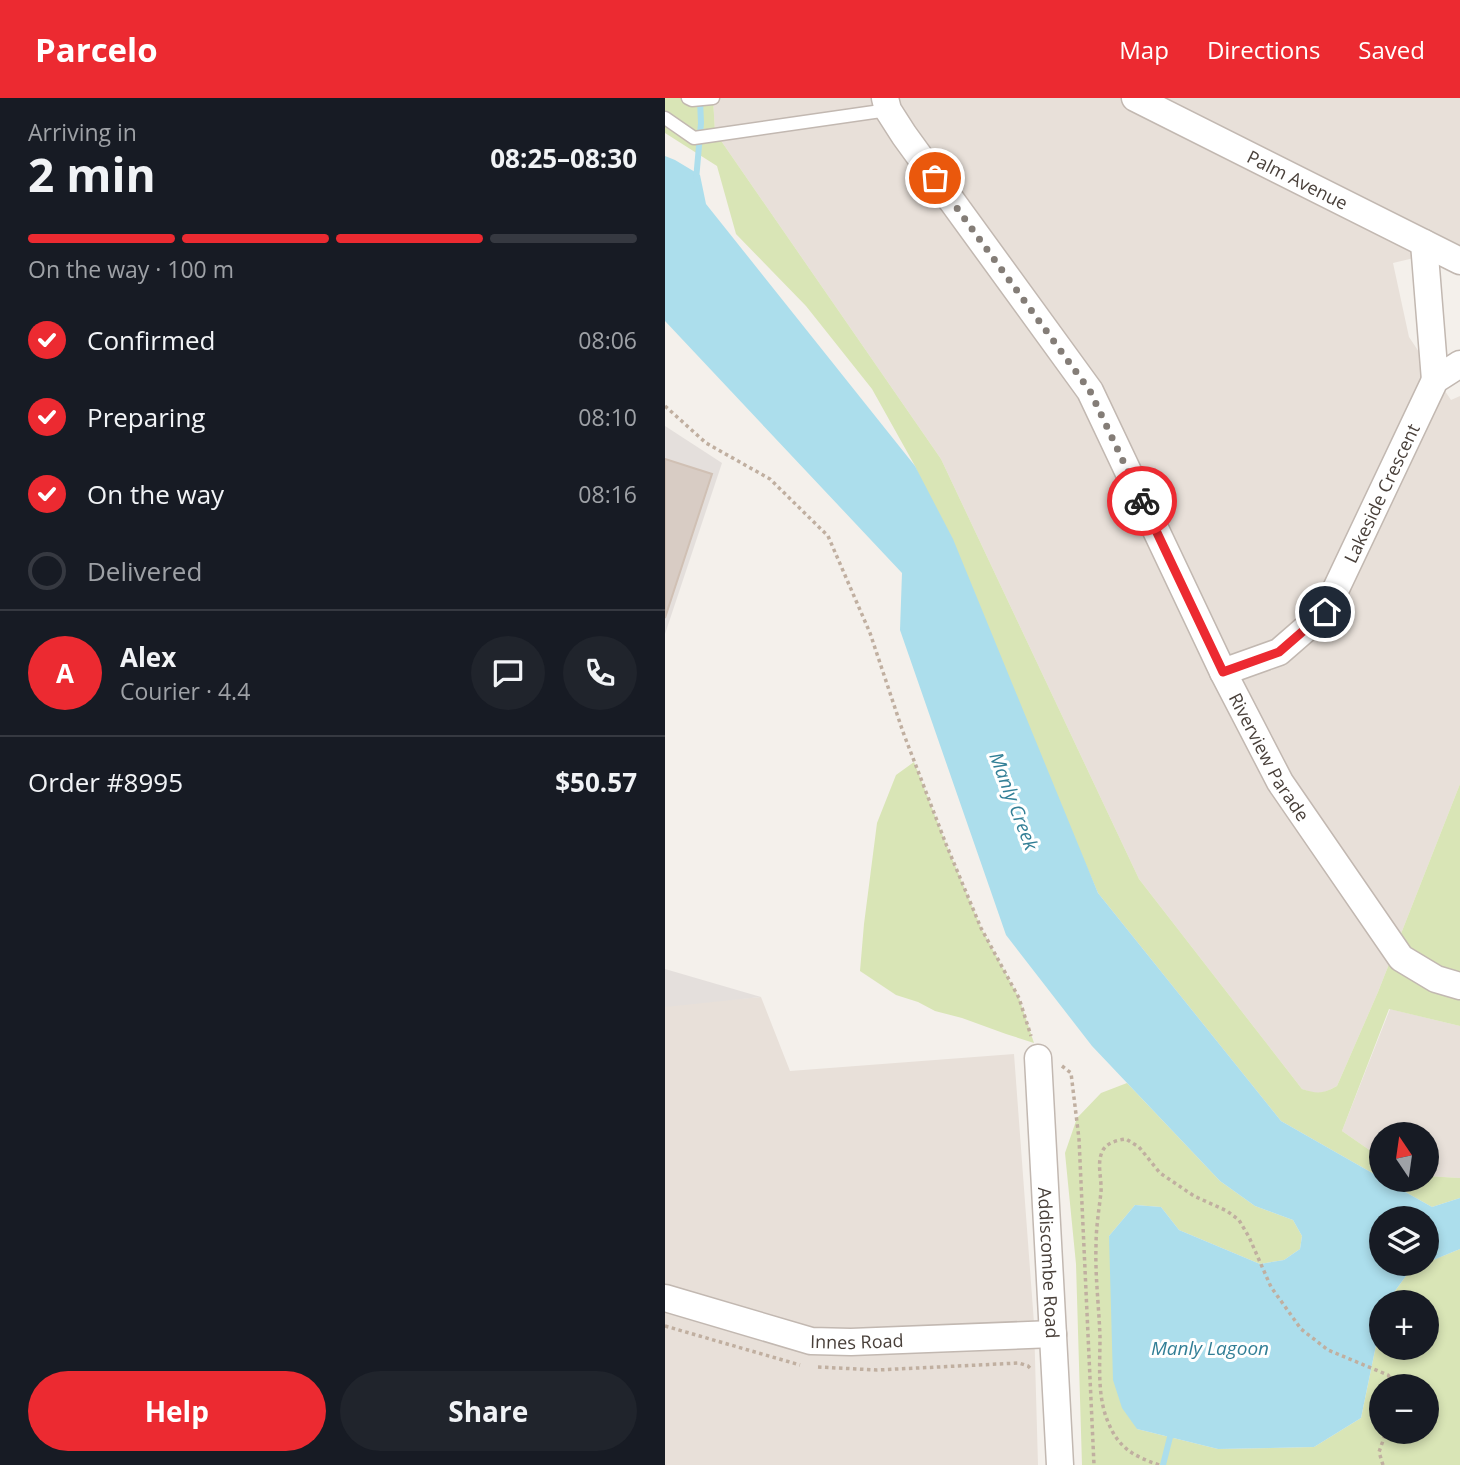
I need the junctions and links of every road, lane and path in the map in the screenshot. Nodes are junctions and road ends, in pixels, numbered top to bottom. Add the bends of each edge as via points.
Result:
1 (711, 98) edge
2 (1135, 98) edge
3 (690, 99) edge
4 (886, 104) edge
5 (665, 118) edge
6 (1424, 243) junction
7 (1460, 261) edge
8 (1460, 364) edge
9 (1435, 380) junction
10 (665, 406) edge
11 (1223, 672) junction
12 (1460, 986) edge
13 (1050, 1062) junction
14 (665, 1298) edge
15 (665, 1326) edge
16 (1053, 1334) junction
17 (802, 1365) dead end
18 (813, 1366) dead end
19 (1033, 1371) dead end
20 (1386, 1374) edge
21 (1382, 1444) edge
22 (1060, 1465) edge
23 (1094, 1465) edge
24 (1160, 1465) edge
25 (1383, 1465) edge

1 - 3 lane
2 - 6 street, Palm Avenue
4 - 5 lane via 694,138
4 - 11 street, Riverview Parade via 1090,391
6 - 7 street, Palm Avenue
6 - 9 street, Lakeside Crescent
8 - 9 street
9 - 11 street, Lakeside Crescent via 1325,612 1279,652
10 - 13 path via 706,443 770,479 828,536 870,633 903,732 981,928
11 - 12 street, Riverview Parade via 1280,782 1401,958 1436,979
13 - 16 street, Addiscombe Road
13 - 23 path via 1071,1073 1079,1139
14 - 16 street, Innes Road via 811,1341
15 - 17 path
16 - 22 street, Addiscombe Road
18 - 19 path via 877,1370 1020,1363
20 - 24 path via 1328,1350 1301,1329 1272,1287 1239,1220 1160,1173 1139,1147 1126,1139 1114,1141 1104,1148 1100,1160 1095,1245 1103,1404 1118,1441 1133,1455
21 - 25 path

